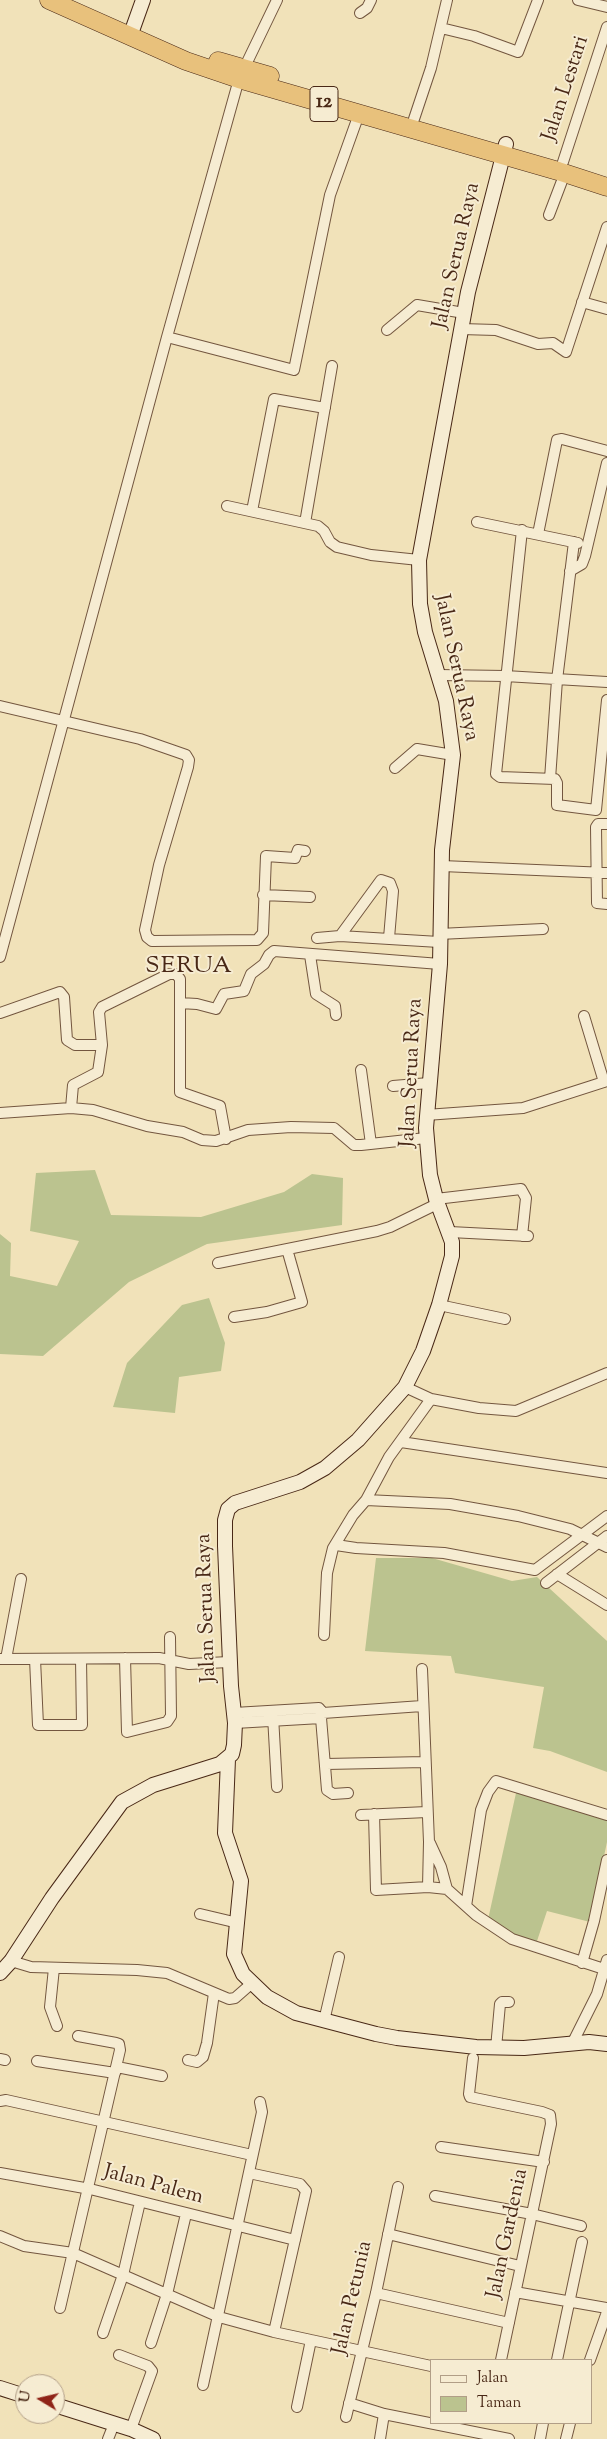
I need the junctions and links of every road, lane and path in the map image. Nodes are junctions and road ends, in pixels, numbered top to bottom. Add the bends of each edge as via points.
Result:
1 (49, 0) edge
2 (72, 0) edge
3 (143, 0) edge
4 (277, 0) edge
5 (371, 0) edge
6 (447, 0) edge
7 (538, 0) edge
8 (578, 0) edge
9 (607, 7) edge
10 (360, 13) dead end
11 (133, 28) junction
12 (441, 28) junction
13 (606, 31) edge
14 (242, 73) junction
15 (359, 114) junction
16 (414, 119) junction
17 (504, 150) junction
18 (564, 168) junction
19 (607, 175) edge
20 (607, 187) edge
21 (549, 215) dead end
22 (607, 227) edge
23 (582, 302) junction
24 (607, 309) edge
25 (464, 312) junction
26 (461, 328) junction
27 (387, 330) dead end
28 (167, 337) junction
29 (332, 366) dead end
30 (324, 408) junction
31 (607, 451) edge
32 (607, 463) edge
33 (227, 506) dead end
34 (252, 511) junction
35 (477, 522) dead end
36 (305, 523) junction
37 (522, 530) junction
38 (538, 534) junction
39 (574, 542) junction
40 (589, 545) junction
41 (419, 560) junction
42 (570, 571) junction
43 (438, 675) junction
44 (505, 676) junction
45 (557, 680) junction
46 (607, 682) edge
47 (607, 700) edge
48 (0, 706) edge
49 (65, 722) junction
50 (453, 755) junction
51 (395, 768) dead end
52 (550, 779) junction
53 (607, 824) edge
54 (305, 851) dead end
55 (442, 866) junction
56 (602, 873) edge
57 (264, 895) junction
58 (310, 897) dead end
59 (607, 904) edge
60 (543, 929) dead end
61 (340, 936) junction
62 (261, 937) junction
63 (317, 938) dead end
64 (389, 938) junction
65 (439, 938) junction
66 (271, 953) junction
67 (310, 955) junction
68 (0, 957) edge
69 (440, 964) junction
70 (180, 1003) junction
71 (0, 1013) edge
72 (336, 1015) dead end
73 (584, 1016) dead end
74 (102, 1045) junction
75 (604, 1069) edge
76 (361, 1070) dead end
77 (606, 1081) edge
78 (429, 1083) junction
79 (393, 1086) dead end
80 (71, 1108) junction
81 (0, 1113) edge
82 (426, 1115) junction
83 (426, 1138) junction
84 (226, 1139) junction
85 (371, 1144) junction
86 (437, 1202) junction
87 (450, 1232) junction
88 (287, 1249) junction
89 (218, 1262) dead end
90 (439, 1305) junction
91 (234, 1317) dead end
92 (505, 1320) dead end
93 (607, 1373) edge
94 (405, 1386) junction
95 (431, 1399) junction
96 (401, 1442) junction
97 (607, 1473) edge
98 (366, 1500) junction
99 (607, 1516) edge
100 (596, 1539) edge
101 (335, 1547) junction
102 (557, 1574) junction
103 (21, 1579) dead end
104 (546, 1583) dead end
105 (607, 1605) edge
106 (324, 1635) dead end
107 (170, 1637) dead end
108 (5, 1641) edge
109 (125, 1658) junction
110 (3, 1659) edge
111 (35, 1659) junction
112 (81, 1659) junction
113 (171, 1661) junction
114 (230, 1662) junction
115 (422, 1669) dead end
116 (422, 1706) junction
117 (273, 1716) junction
118 (322, 1716) junction
119 (235, 1718) junction
120 (228, 1760) junction
121 (425, 1762) junction
122 (326, 1764) junction
123 (277, 1787) dead end
124 (348, 1793) dead end
125 (426, 1812) junction
126 (374, 1814) junction
127 (361, 1815) dead end
128 (607, 1815) edge
129 (429, 1842) junction
130 (607, 1860) edge
131 (428, 1887) junction
132 (447, 1889) junction
133 (466, 1906) junction
134 (200, 1914) dead end
135 (238, 1923) junction
136 (339, 1957) dead end
137 (11, 1961) junction
138 (582, 1963) junction
139 (606, 1965) edge
140 (54, 1968) junction
141 (0, 1973) edge
142 (251, 1984) junction
143 (214, 1993) junction
144 (509, 2002) dead end
145 (324, 2021) junction
146 (57, 2026) dead end
147 (78, 2036) dead end
148 (572, 2044) junction
149 (607, 2044) edge
150 (496, 2048) junction
151 (473, 2058) dead end
152 (188, 2060) dead end
153 (37, 2061) dead end
154 (116, 2070) junction
155 (162, 2076) dead end
156 (0, 2101) edge
157 (260, 2102) dead end
158 (104, 2123) junction
159 (441, 2147) dead end
160 (252, 2155) junction
161 (544, 2162) junction
162 (0, 2174) edge
163 (249, 2174) junction
164 (398, 2187) dead end
165 (90, 2189) junction
166 (435, 2196) dead end
167 (140, 2202) junction
168 (186, 2214) junction
169 (532, 2214) junction
170 (581, 2226) dead end
171 (236, 2227) junction
172 (388, 2234) junction
173 (0, 2236) edge
174 (295, 2240) junction
175 (582, 2242) dead end
176 (73, 2254) junction
177 (520, 2266) junction
178 (123, 2275) junction
179 (515, 2292) junction
180 (376, 2293) junction
181 (167, 2294) junction
182 (569, 2303) junction
183 (60, 2308) dead end
184 (607, 2308) edge
185 (607, 2312) edge
186 (219, 2317) junction
187 (508, 2323) junction
188 (274, 2332) junction
189 (103, 2333) dead end
190 (311, 2340) junction
191 (151, 2343) dead end
192 (362, 2351) junction
193 (119, 2355) dead end
194 (501, 2359) edge
195 (557, 2359) edge
196 (590, 2359) edge
197 (430, 2366) edge
198 (203, 2385) dead end
199 (0, 2388) edge
200 (15, 2393) edge
201 (349, 2403) junction
202 (297, 2407) dead end
203 (65, 2409) edge
204 (384, 2414) junction
205 (346, 2418) dead end
206 (114, 2424) junction
207 (487, 2424) edge
208 (543, 2424) edge
209 (570, 2424) edge
210 (131, 2430) junction
211 (457, 2434) edge
212 (485, 2434) junction
213 (108, 2439) edge
214 (153, 2439) edge
215 (380, 2439) edge
216 (510, 2439) edge
217 (540, 2439) edge
218 (566, 2439) edge

1 - 14 highway, 12 via 186,61
2 - 11 highway, 12
3 - 11 main road
4 - 14 street
5 - 10 street
6 - 12 street
7 - 12 street via 518,52 480,37
8 - 9 street
11 - 14 highway, 12
12 - 16 street
13 - 18 street, Jalan Lestari
14 - 15 highway, 12
14 - 16 highway, 12
14 - 28 street
15 - 17 highway, 12
15 - 28 street via 330,195 294,370
16 - 17 highway, 12
17 - 18 highway, 12
17 - 25 main road, Jalan Serua Raya
18 - 19 highway, 12
18 - 20 highway, 12
18 - 21 street, Jalan Lestari
22 - 23 street
23 - 24 street
23 - 26 street via 566,352 553,343 530,342 496,330
25 - 26 main road, Jalan Serua Raya
25 - 27 street via 417,305
26 - 41 main road, Jalan Serua Raya
28 - 49 street
29 - 30 street
30 - 34 street via 274,399
30 - 36 street
31 - 38 street via 557,440
32 - 40 street
33 - 34 street
34 - 36 street
35 - 37 street
36 - 41 street via 322,528 337,547 371,555
37 - 38 street
37 - 44 street
38 - 39 street
39 - 40 street
39 - 42 street
40 - 42 street via 582,564
41 - 43 main road, Jalan Serua Raya via 420,604
42 - 45 street
43 - 44 street
43 - 50 main road, Jalan Serua Raya via 450,716
44 - 45 street
44 - 52 street via 496,774
45 - 46 street
45 - 52 street
47 - 52 street via 596,810 557,805 556,780
48 - 49 street
49 - 62 street via 180,751 189,760 152,896 145,930 147,937 168,941 257,940
49 - 68 street
50 - 51 street via 417,749
50 - 55 main road, Jalan Serua Raya
53 - 56 street via 596,826
54 - 57 street via 298,850 295,858 266,856
55 - 56 street
55 - 65 main road, Jalan Serua Raya
56 - 59 street via 597,903
57 - 58 street
57 - 62 street via 264,933
60 - 65 street
61 - 63 street
61 - 64 street
61 - 64 street via 381,880 390,883 393,891
62 - 66 street
64 - 65 street
65 - 69 main road, Jalan Serua Raya
66 - 67 street
66 - 70 street via 264,964 251,974 244,991 224,994 216,1009
67 - 69 street
67 - 72 street via 316,994 334,1004
69 - 78 main road, Jalan Serua Raya
70 - 74 street via 180,979 176,974 169,974 102,1007 99,1012
70 - 84 street via 180,1092 220,1106
71 - 74 street via 60,992 64,997 67,1040 75,1045
73 - 75 street
74 - 80 street via 98,1072 71,1088
75 - 77 street
76 - 85 street
77 - 82 street via 523,1108
78 - 79 street
78 - 82 main road, Jalan Serua Raya
80 - 81 street
80 - 84 street via 103,1112 202,1140
82 - 83 main road, Jalan Serua Raya
83 - 85 street
83 - 86 main road, Jalan Serua Raya
84 - 85 street via 262,1128 326,1127 339,1131 354,1145
86 - 87 main road, Jalan Serua Raya
86 - 87 street via 521,1189 526,1198 525,1236
86 - 88 street via 390,1227
87 - 90 main road, Jalan Serua Raya via 452,1256
88 - 89 street
88 - 91 street via 302,1302
90 - 92 street
90 - 94 main road, Jalan Serua Raya
93 - 95 street via 516,1411
94 - 95 street
94 - 114 main road, Jalan Serua Raya via 358,1440 325,1468 300,1482 235,1503 228,1509 225,1546
95 - 96 street
96 - 97 street
96 - 98 street
98 - 100 street via 469,1507 518,1516
98 - 101 street via 353,1515
99 - 100 street
100 - 101 street via 531,1570 444,1553
100 - 102 street
101 - 106 street via 330,1562
102 - 104 street
102 - 105 street
103 - 108 street
107 - 113 street
108 - 110 street
109 - 112 street
109 - 113 street
109 - 113 street via 127,1732 167,1722 171,1716
110 - 111 street
111 - 112 street
111 - 112 street via 38,1725 82,1725
113 - 114 street via 189,1664
114 - 119 main road, Jalan Serua Raya
115 - 116 street
116 - 118 street
116 - 121 street
117 - 118 street
117 - 119 street
117 - 123 street
118 - 122 street
119 - 120 main road, Jalan Serua Raya via 234,1745
120 - 135 main road, Jalan Serua Raya via 224,1821 241,1881
120 - 137 main road via 152,1785 122,1802
121 - 122 street
121 - 125 street
122 - 124 street via 328,1790 333,1794
125 - 126 street
125 - 129 street
126 - 127 street
126 - 131 street via 376,1890
128 - 133 street via 496,1781 482,1810
129 - 131 street
129 - 132 street
130 - 138 street
131 - 132 street
132 - 133 street
133 - 138 street via 512,1939
134 - 135 street
135 - 142 main road, Jalan Serua Raya via 234,1954 239,1968
136 - 145 street
137 - 140 street via 31,1967
137 - 141 main road
138 - 139 street
139 - 148 street via 597,1994
140 - 143 street via 167,1973
140 - 146 street via 50,2006
142 - 143 street via 235,1998
142 - 145 main road, Jalan Serua Raya via 279,2005
143 - 152 street via 203,2057 197,2062
144 - 150 street via 500,2004
145 - 150 main road, Jalan Serua Raya via 397,2038
147 - 154 street via 119,2044
148 - 149 main road, Jalan Serua Raya
148 - 150 main road, Jalan Serua Raya
151 - 161 street, Jalan Gardenia via 470,2096 550,2115
153 - 154 street
154 - 155 street
154 - 158 street
156 - 158 street
157 - 160 street via 262,2112
158 - 160 street
158 - 165 street
159 - 161 street
160 - 163 street
161 - 169 street, Jalan Gardenia
162 - 165 street, Jalan Palem
163 - 171 street
163 - 174 street via 304,2187 306,2192
164 - 172 street, Jalan Petunia
165 - 167 street, Jalan Palem
165 - 176 street
166 - 169 street
167 - 168 street, Jalan Palem
167 - 178 street
168 - 171 street, Jalan Palem
168 - 181 street
169 - 170 street
169 - 177 street, Jalan Gardenia
171 - 174 street, Jalan Palem
171 - 186 street
172 - 177 street
172 - 180 street, Jalan Petunia
173 - 176 street via 24,2246
174 - 188 street
175 - 182 street
176 - 178 street
176 - 183 street
177 - 179 street, Jalan Gardenia
178 - 181 street
178 - 189 street
179 - 182 street
179 - 187 street, Jalan Gardenia
180 - 187 street
180 - 192 street, Jalan Petunia
181 - 186 street
181 - 191 street
182 - 184 street
182 - 195 street
185 - 196 street
186 - 188 street
186 - 198 street
187 - 194 street, Jalan Gardenia
188 - 190 street
190 - 192 street
190 - 202 street
192 - 197 street
192 - 201 street, Jalan Petunia
193 - 210 street via 148,2366 152,2371
199 - 200 main road
201 - 204 street
201 - 205 street, Jalan Petunia
203 - 206 main road
204 - 211 street
204 - 215 street
206 - 210 main road
206 - 213 street
207 - 212 street
208 - 217 street
209 - 218 street
210 - 214 main road
211 - 212 street
212 - 216 street

